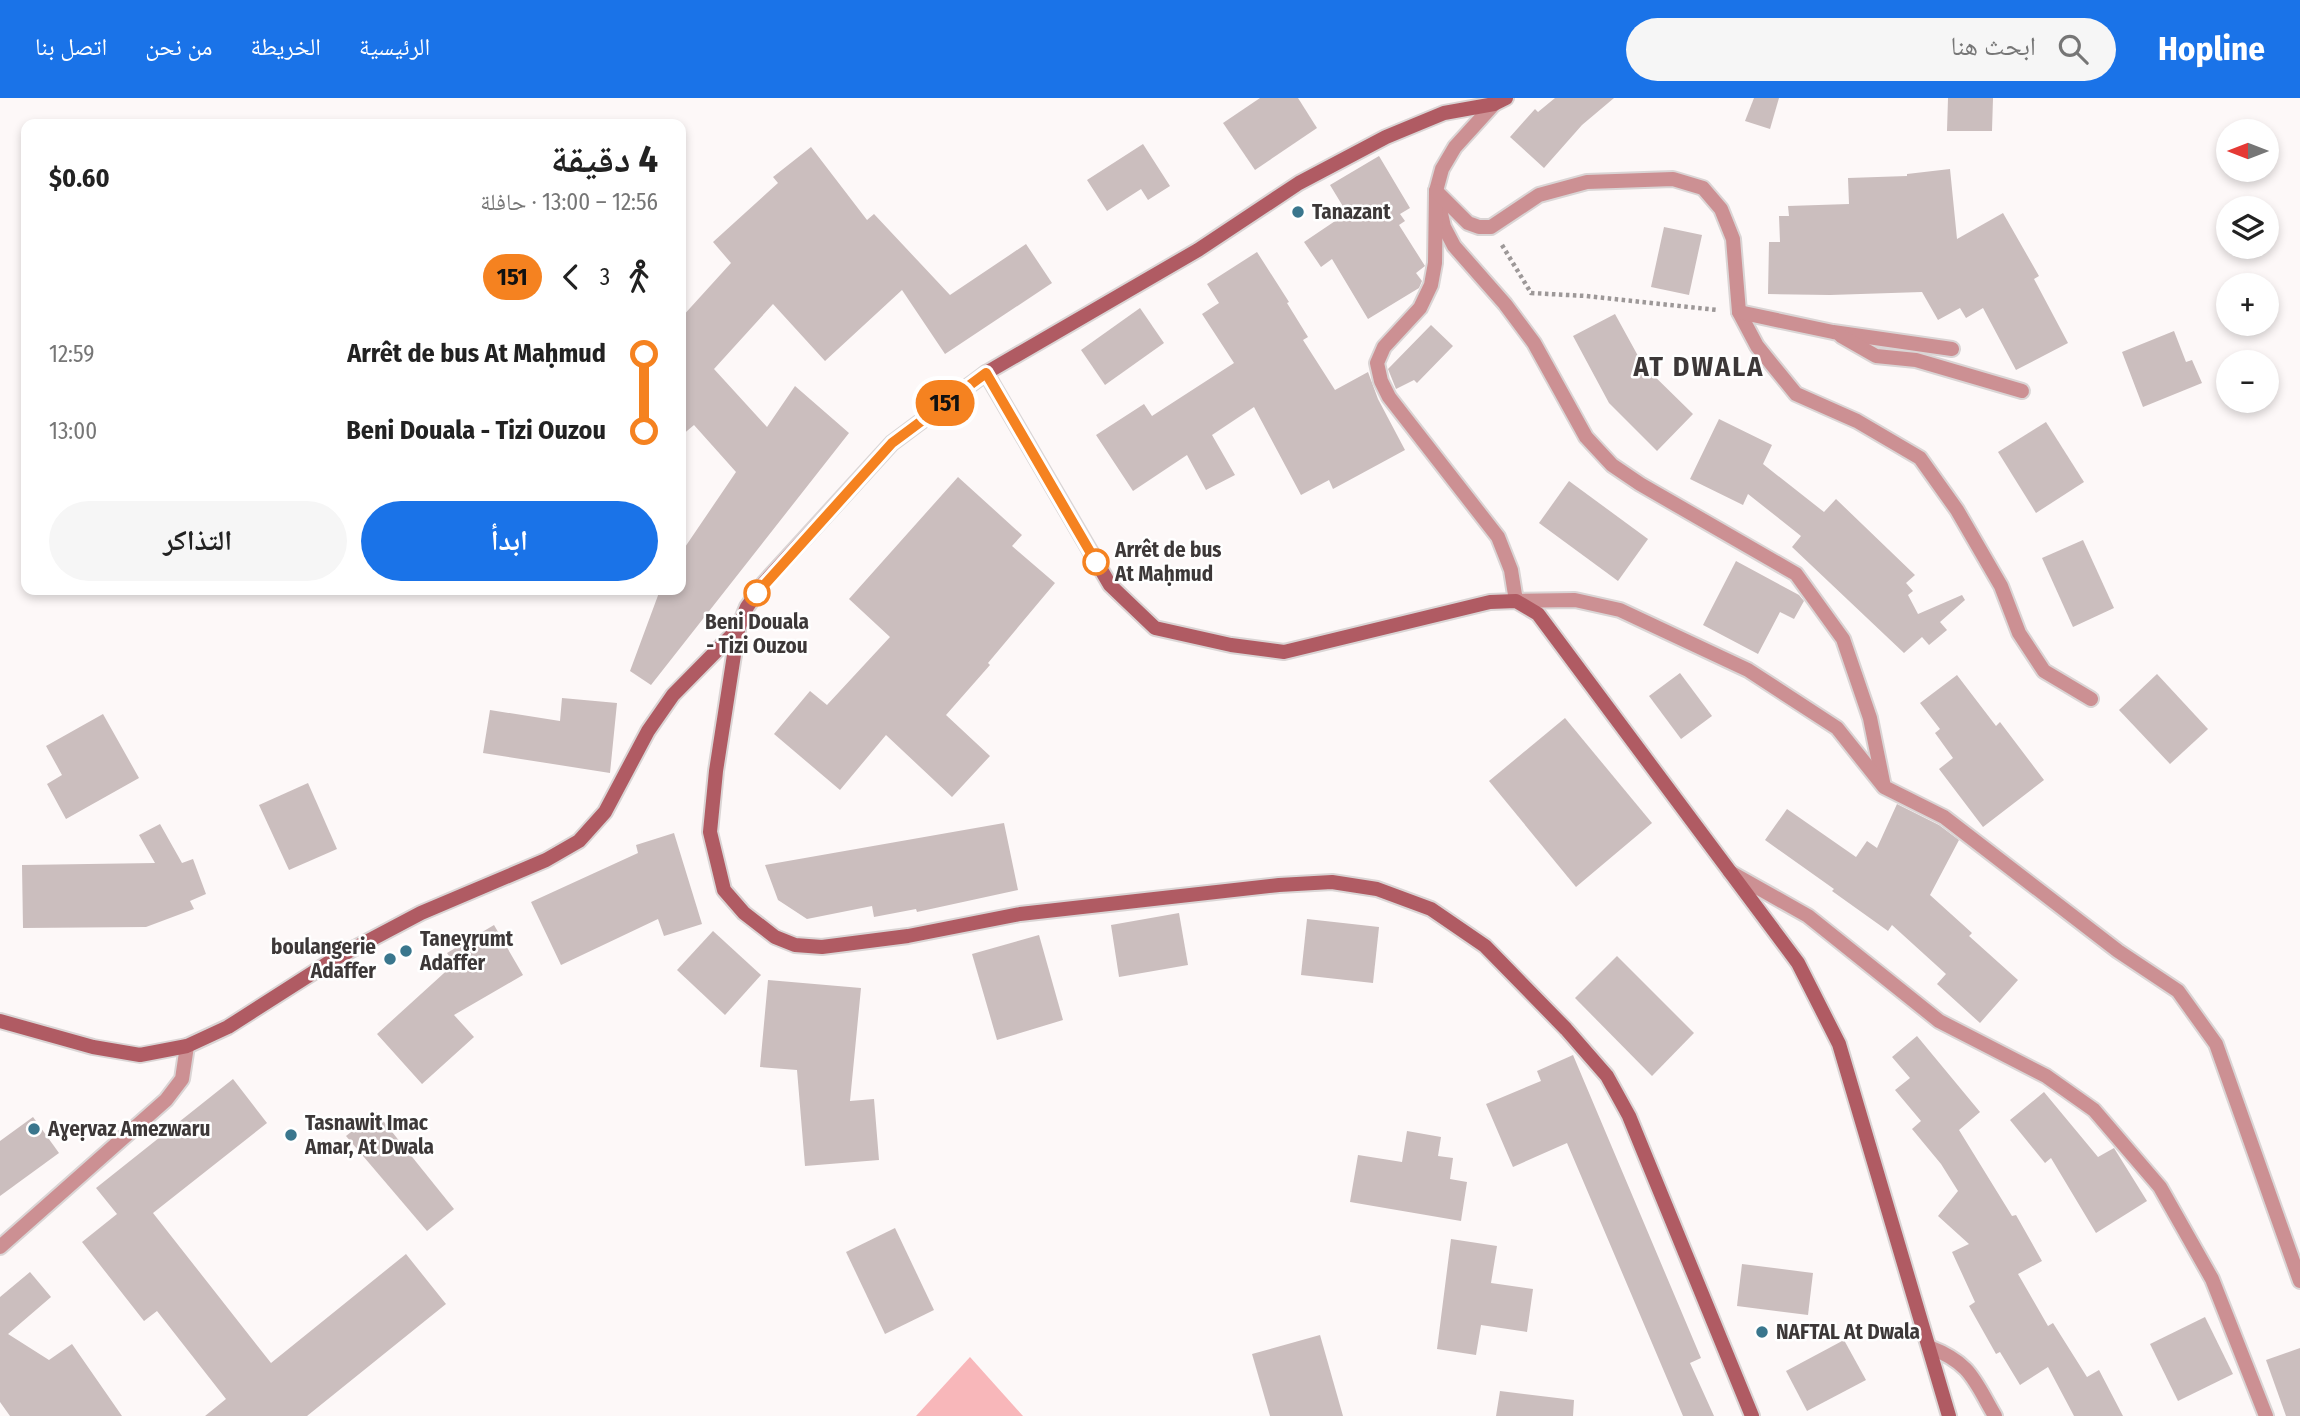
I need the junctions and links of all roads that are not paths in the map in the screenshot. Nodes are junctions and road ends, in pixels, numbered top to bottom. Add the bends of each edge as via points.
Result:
1 (1500, 101) edge
2 (1436, 191) junction
3 (1739, 312) junction
4 (1833, 332) junction
5 (1952, 349) dead end
6 (986, 373) junction
7 (2022, 391) dead end
8 (1516, 601) junction
9 (738, 629) junction
10 (2091, 699) dead end
11 (1884, 787) junction
12 (1730, 872) junction
13 (0, 1021) edge
14 (187, 1046) junction
15 (0, 1247) edge
16 (2300, 1281) edge
17 (1929, 1347) junction
18 (1752, 1416) edge
19 (1950, 1416) edge
20 (1995, 1416) edge
21 (2266, 1416) edge

1 - 2 street via 1455,147
1 - 6 main road via 1444,113 1299,183 1198,250
2 - 3 street via 1468,223 1491,227 1539,195 1587,182 1673,178 1703,188 1721,209 1733,239
2 - 8 street via 1436,263 1431,285 1420,308 1384,347 1377,363 1389,397 1498,537 1511,570
2 - 11 street via 1454,246 1534,344 1586,437 1612,465 1796,574 1843,639 1870,718
3 - 4 street
3 - 10 street via 1757,346 1796,394 1857,421 1920,458 1957,510 2001,586 2019,633 2044,671
4 - 5 street
4 - 7 street via 1876,356 1916,360
6 - 8 main road via 1110,585 1155,628 1284,652 1490,602
6 - 9 main road via 892,443 764,583
8 - 11 street via 1575,600 1620,610 1748,670 1837,728
8 - 12 main road via 1538,614
9 - 14 main road via 673,695 605,812 579,841 546,860 421,913 336,958 228,1027
9 - 18 main road via 710,832 724,890 775,937 795,945 822,947 1020,914 1332,882 1377,889 1431,909 1485,946 1606,1076 1629,1116
11 - 16 street via 1944,817 2118,951 2178,991 2216,1044
12 - 17 main road via 1798,963 1839,1044
12 - 21 street via 1808,916 1939,1021 2046,1076 2094,1110 2160,1187 2206,1268
13 - 14 main road via 140,1055
14 - 15 street via 182,1079 166,1100
17 - 19 main road
17 - 20 street via 1950,1355 1967,1369

